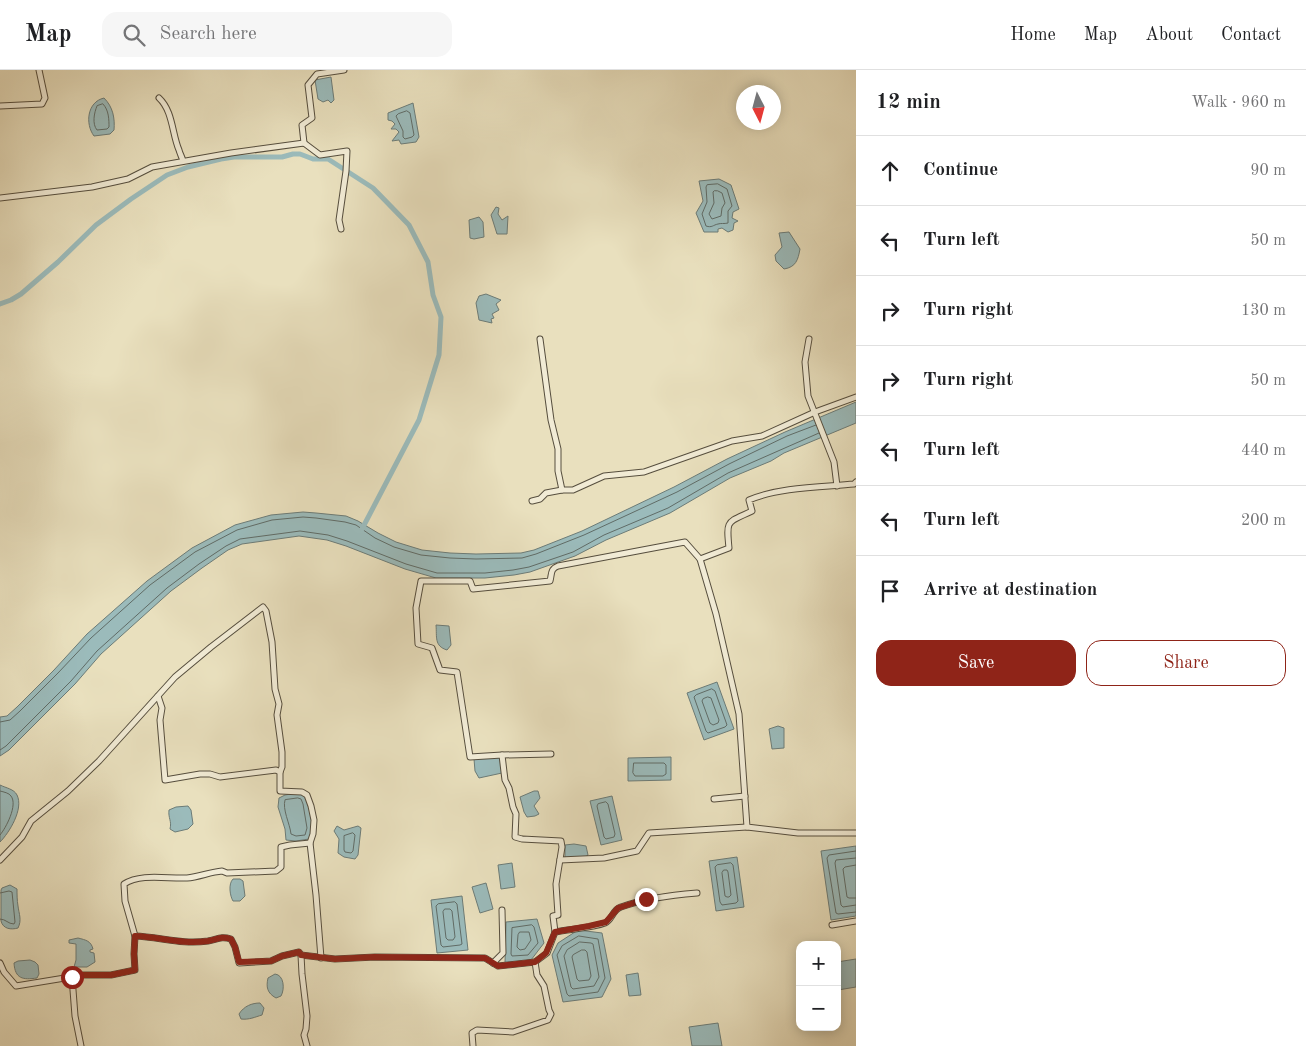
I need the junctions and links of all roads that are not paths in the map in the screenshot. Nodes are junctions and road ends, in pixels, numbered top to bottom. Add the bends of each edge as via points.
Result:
1 (39, 70) edge
2 (344, 70) edge
3 (159, 98) dead end
4 (0, 106) edge
5 (304, 143) junction
6 (183, 162) junction
7 (0, 198) edge
8 (341, 229) dead end
9 (540, 339) dead end
10 (809, 339) dead end
11 (856, 397) edge
12 (816, 414) junction
13 (856, 482) edge
14 (837, 486) junction
15 (562, 490) junction
16 (532, 501) dead end
17 (700, 559) junction
18 (158, 696) junction
19 (551, 754) dead end
20 (502, 756) junction
21 (280, 772) junction
22 (745, 796) junction
23 (714, 799) dead end
24 (748, 827) junction
25 (856, 833) edge
26 (310, 843) junction
27 (0, 860) edge
28 (560, 860) junction
29 (697, 893) dead end
30 (502, 910) dead end
31 (856, 921) edge
32 (832, 925) dead end
33 (555, 932) junction
34 (135, 936) junction
35 (301, 955) junction
36 (321, 958) junction
37 (535, 962) junction
38 (493, 963) junction
39 (0, 964) edge
40 (72, 977) junction
41 (81, 1046) edge
42 (307, 1046) edge
43 (473, 1046) edge

1 - 4 street via 45,98 42,104
2 - 5 street via 317,74 308,86 312,118 302,125
3 - 6 street via 167,109
5 - 6 street
5 - 8 street via 320,155 347,151 339,220
6 - 7 street via 152,167 128,179 92,187
9 - 15 street
10 - 12 street via 806,379 808,396
11 - 12 street
12 - 14 street via 834,462
12 - 15 street via 762,436 732,441 644,472 604,476 573,490
13 - 14 street
14 - 17 street via 761,495 749,500 752,511 731,521 726,528 729,548
15 - 16 street via 546,493
17 - 20 street via 685,542 558,566 551,571 550,581 472,589 470,581 421,581 416,608 418,644 432,648 440,670 457,672 470,757
17 - 22 street via 739,714
18 - 21 street via 162,708 165,780 200,774 220,777
18 - 21 street via 175,677 263,607 272,642 273,676 279,704
18 - 27 street via 99,761 31,821 22,837
19 - 20 street
20 - 28 street via 505,780 516,814 515,837 561,841
21 - 26 street via 280,792 307,795 314,820
22 - 23 street
22 - 24 street
24 - 25 street via 798,833
24 - 28 street via 649,833 637,851 604,858
26 - 34 street via 281,848 281,868 276,870 227,874 222,871 187,878 130,880 124,884 124,895
26 - 36 street
28 - 33 street via 556,884 558,915 553,916
29 - 33 street via 646,899 618,908 606,922
30 - 38 street via 503,953
31 - 32 street
33 - 37 street via 546,953
34 - 35 street via 181,942 224,937 231,939 239,962 271,961 299,952
34 - 40 street via 135,970
35 - 36 street
35 - 42 street
36 - 38 street via 485,958
37 - 38 street via 498,966
37 - 43 street via 551,1014 548,1020 513,1032 477,1030 472,1033
39 - 40 street via 16,986
40 - 41 street

